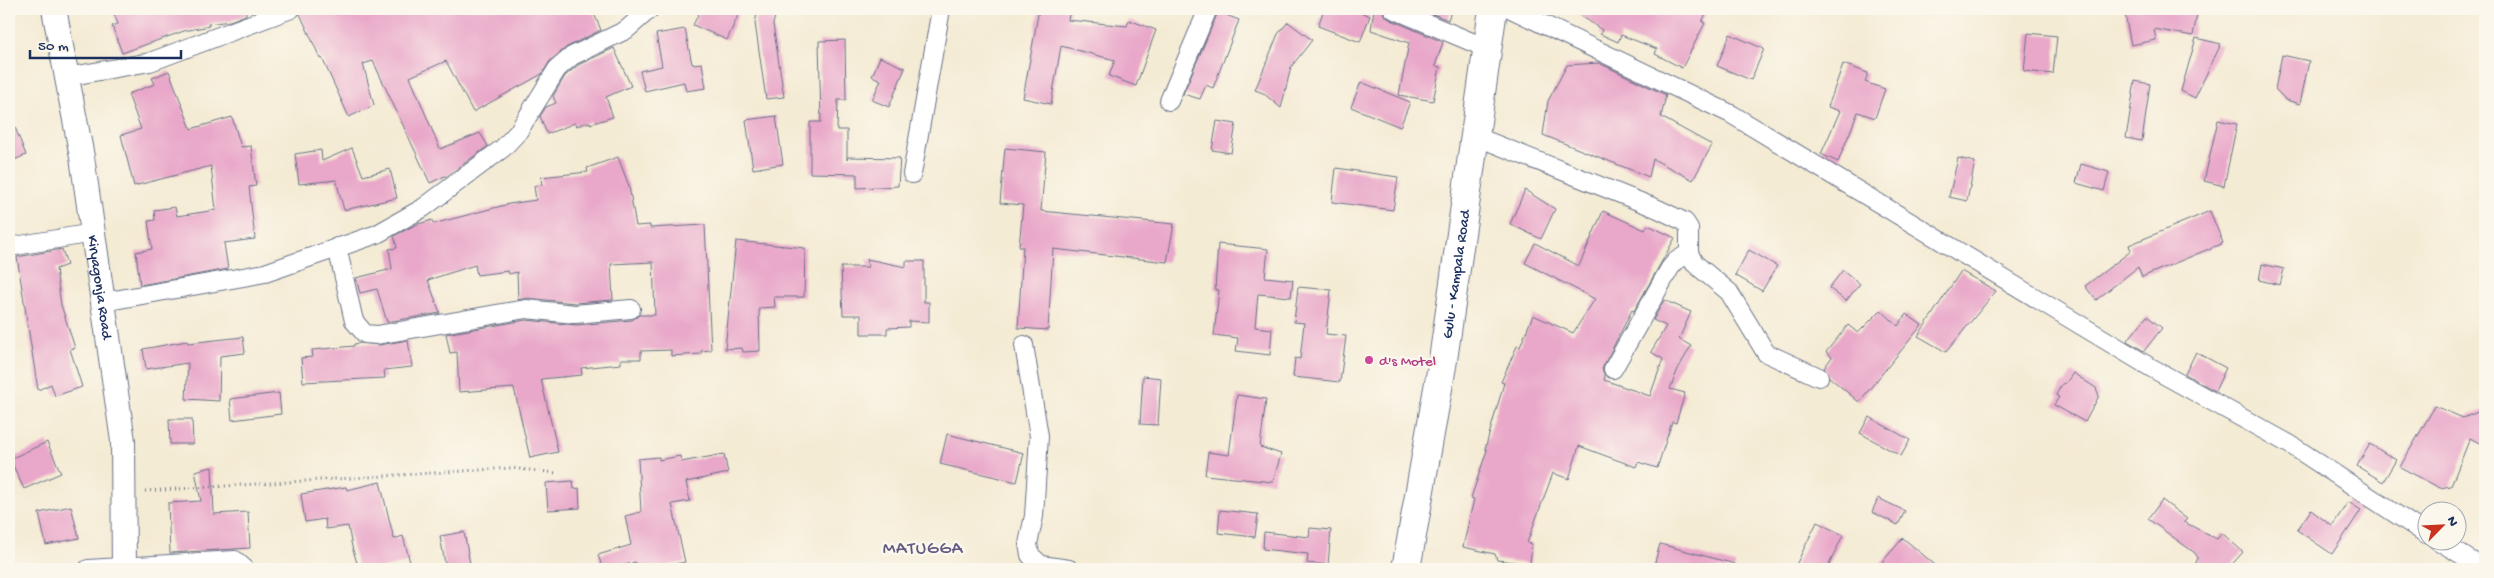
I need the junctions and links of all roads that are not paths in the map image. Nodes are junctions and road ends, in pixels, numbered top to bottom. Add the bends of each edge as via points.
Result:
1 (54, 9) edge
2 (291, 9) edge
3 (650, 9) edge
4 (941, 9) edge
5 (1208, 9) edge
6 (1393, 9) edge
7 (1493, 9) edge
8 (1511, 9) edge
9 (1486, 48) junction
10 (66, 77) junction
11 (1169, 101) dead end
12 (1475, 136) junction
13 (912, 174) dead end
14 (93, 233) junction
15 (9, 247) edge
16 (337, 247) junction
17 (1689, 253) junction
18 (103, 302) junction
19 (631, 309) dead end
20 (1024, 345) dead end
21 (1613, 369) dead end
22 (1819, 377) dead end
23 (2416, 527) edge
24 (2454, 550) edge
25 (124, 568) edge
26 (88, 569) edge
27 (245, 569) edge
28 (1069, 569) edge
29 (1406, 569) edge
30 (2485, 569) edge

1 - 10 street, Kiryagonja Road
2 - 10 street via 150,62
3 - 16 street via 626,30 584,48 557,69 518,132 503,148 423,208 377,234
4 - 13 street
5 - 11 street
6 - 9 street
7 - 9 main road, Gulu - Kampala Road
8 - 23 street via 1730,114 2150,367 2291,445
9 - 12 main road, Gulu - Kampala Road
10 - 14 street, Kiryagonja Road
12 - 17 street via 1677,217 1688,228
12 - 29 main road, Gulu - Kampala Road via 1443,360
14 - 15 street
14 - 18 street, Kiryagonja Road
16 - 18 street via 265,273
16 - 19 street via 354,321 365,334 377,336 526,309 575,314
17 - 21 street via 1670,268
17 - 22 street via 1702,271 1729,292 1766,353
18 - 25 street, Kiryagonja Road via 123,441
20 - 28 street via 1040,436 1034,516 1028,544 1030,555 1041,565
24 - 30 street
25 - 26 street
25 - 27 street via 235,560

